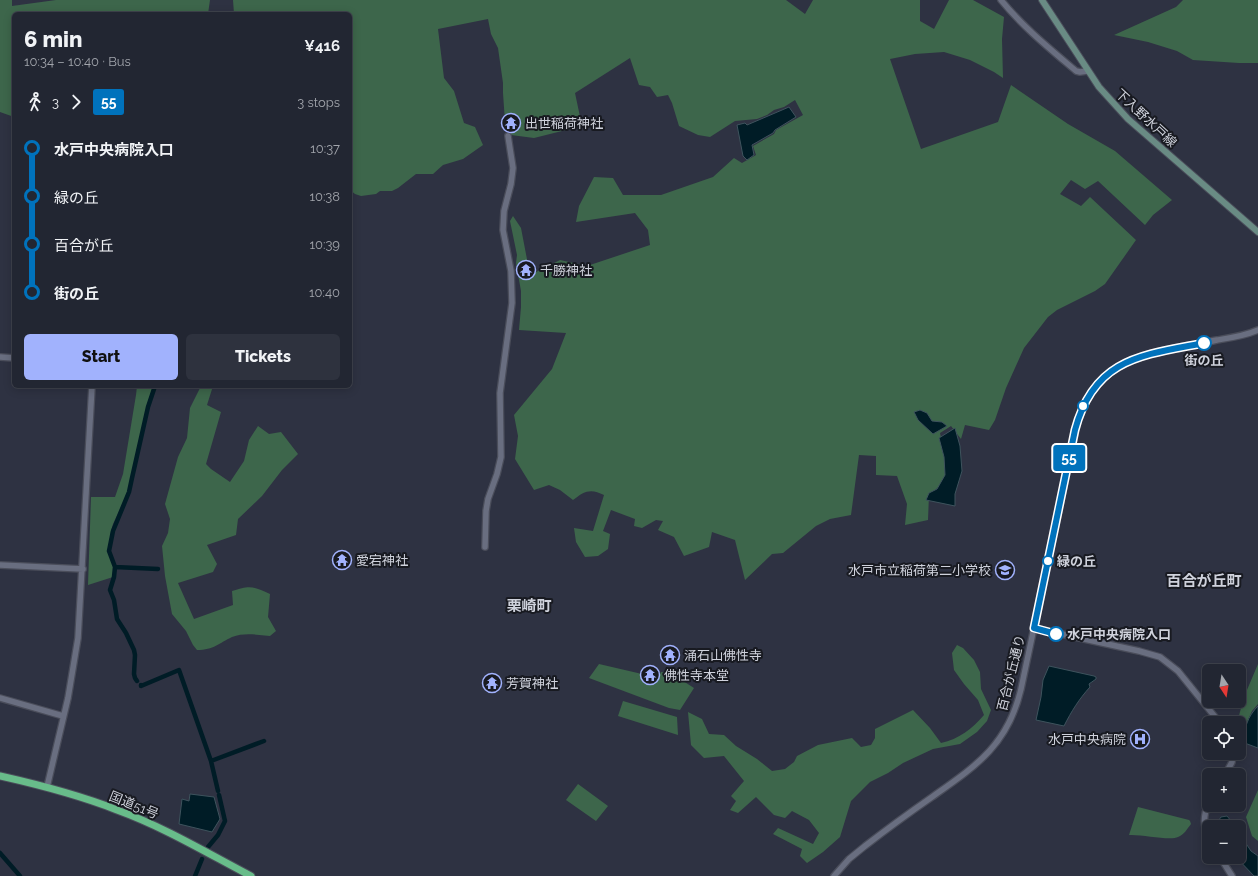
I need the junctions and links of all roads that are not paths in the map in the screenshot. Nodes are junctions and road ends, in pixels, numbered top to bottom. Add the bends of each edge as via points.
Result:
1 (1001, 0) edge
2 (1042, 0) edge
3 (1087, 70) junction
4 (508, 136) dead end
5 (1258, 232) edge
6 (1258, 330) edge
7 (0, 357) edge
8 (12, 358) edge
9 (92, 388) edge
10 (486, 547) dead end
11 (0, 564) edge
12 (82, 569) junction
13 (1034, 628) junction
14 (0, 698) edge
15 (63, 716) junction
16 (1214, 716) edge
17 (0, 776) edge
18 (47, 787) junction
19 (1224, 864) edge
20 (251, 876) edge
21 (834, 876) edge
22 (1232, 876) edge

1 - 3 street via 1016,19 1076,71
2 - 3 main road, 下入野水戸線
3 - 5 main road, 下入野水戸線 via 1128,119
4 - 10 street via 513,168 504,211 503,230 511,271 512,303 500,393 501,457 486,511
6 - 13 street, 百合が丘通り via 1139,356 1109,374 1094,389 1080,414 1075,430
7 - 8 street
9 - 12 street
11 - 12 street
12 - 15 street via 75,662
13 - 16 street via 1160,657 1178,671
13 - 21 street, 百合が丘通り via 1016,708 996,744 967,772 849,859
14 - 15 street
15 - 18 street
17 - 18 highway, 国道51号
18 - 20 highway, 国道51号 via 144,821
19 - 22 street

